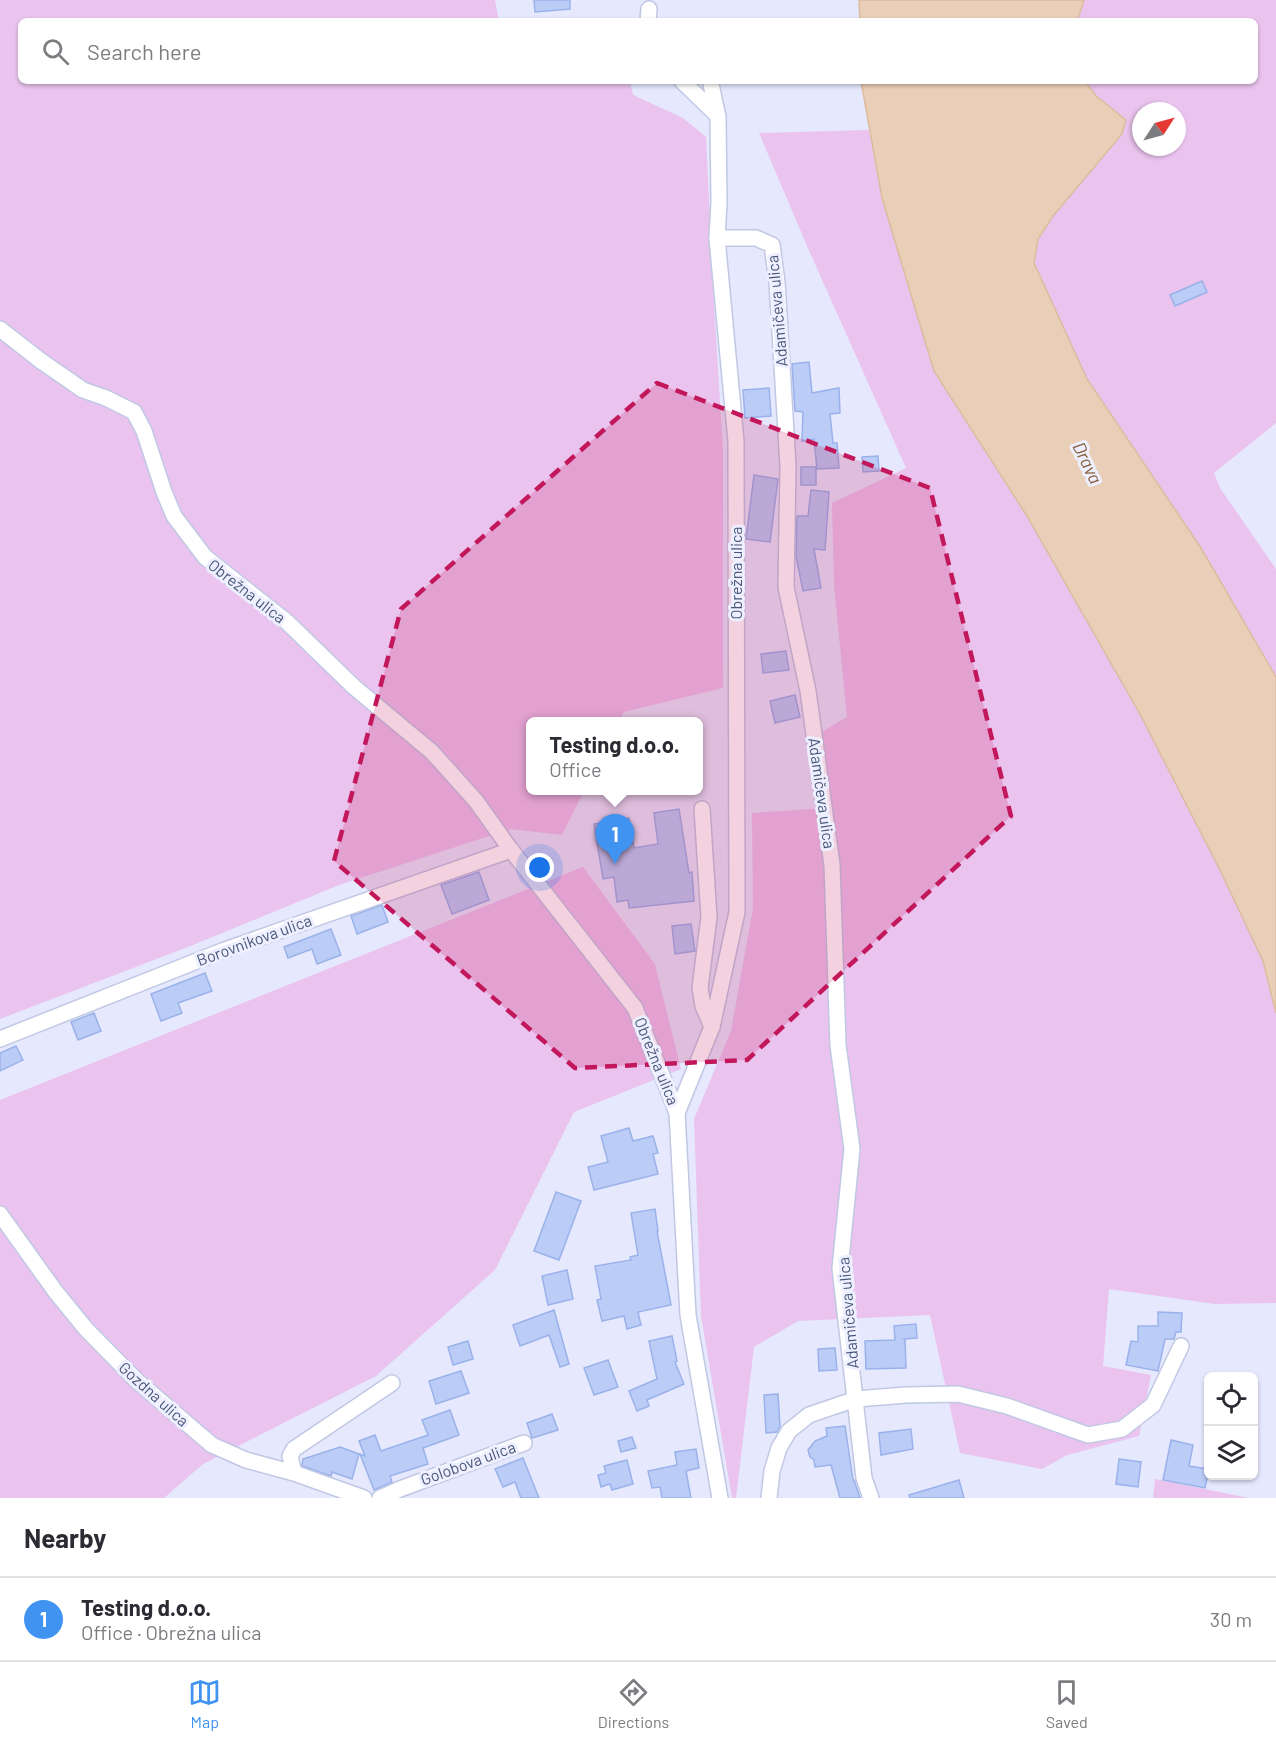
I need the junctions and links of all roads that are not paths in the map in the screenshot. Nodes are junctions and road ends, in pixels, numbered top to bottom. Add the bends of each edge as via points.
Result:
1 (685, 84) edge
2 (711, 84) dead end
3 (718, 117) junction
4 (717, 238) junction
5 (0, 329) edge
6 (702, 809) dead end
7 (511, 850) junction
8 (712, 1027) junction
9 (0, 1039) edge
10 (677, 1113) junction
11 (0, 1214) edge
12 (1181, 1346) dead end
13 (392, 1383) dead end
14 (856, 1399) junction
15 (524, 1443) dead end
16 (294, 1473) junction
17 (364, 1498) edge
18 (380, 1498) edge
19 (720, 1498) edge
20 (769, 1498) edge
21 (871, 1498) edge

1 - 3 street
2 - 3 street, Obrežna ulica
3 - 4 street, Obrežna ulica
4 - 8 street, Obrežna ulica via 736,441 737,912
4 - 14 street, Adamičeva ulica via 756,238 772,245 788,466 786,587 808,691 832,865 838,1045 852,1149 840,1268
5 - 7 street, Obrežna ulica via 82,390 134,412 174,516 205,557 287,622 354,687 432,752 476,801
6 - 8 street via 709,917 700,988
7 - 9 street, Borovnikova ulica via 222,951
7 - 10 street, Obrežna ulica via 635,1008
8 - 10 street, Obrežna ulica
10 - 19 street, Obrežna ulica via 687,1314
11 - 16 street, Gozdna ulica via 80,1321 136,1381 212,1446
12 - 14 street via 1153,1405 1122,1429 1088,1435 1007,1406 958,1394
13 - 16 street via 294,1449 290,1456
14 - 20 street via 809,1415 789,1431 772,1471
14 - 21 street, Adamičeva ulica via 864,1478
15 - 18 street, Golobova ulica
16 - 17 street, Gozdna ulica

